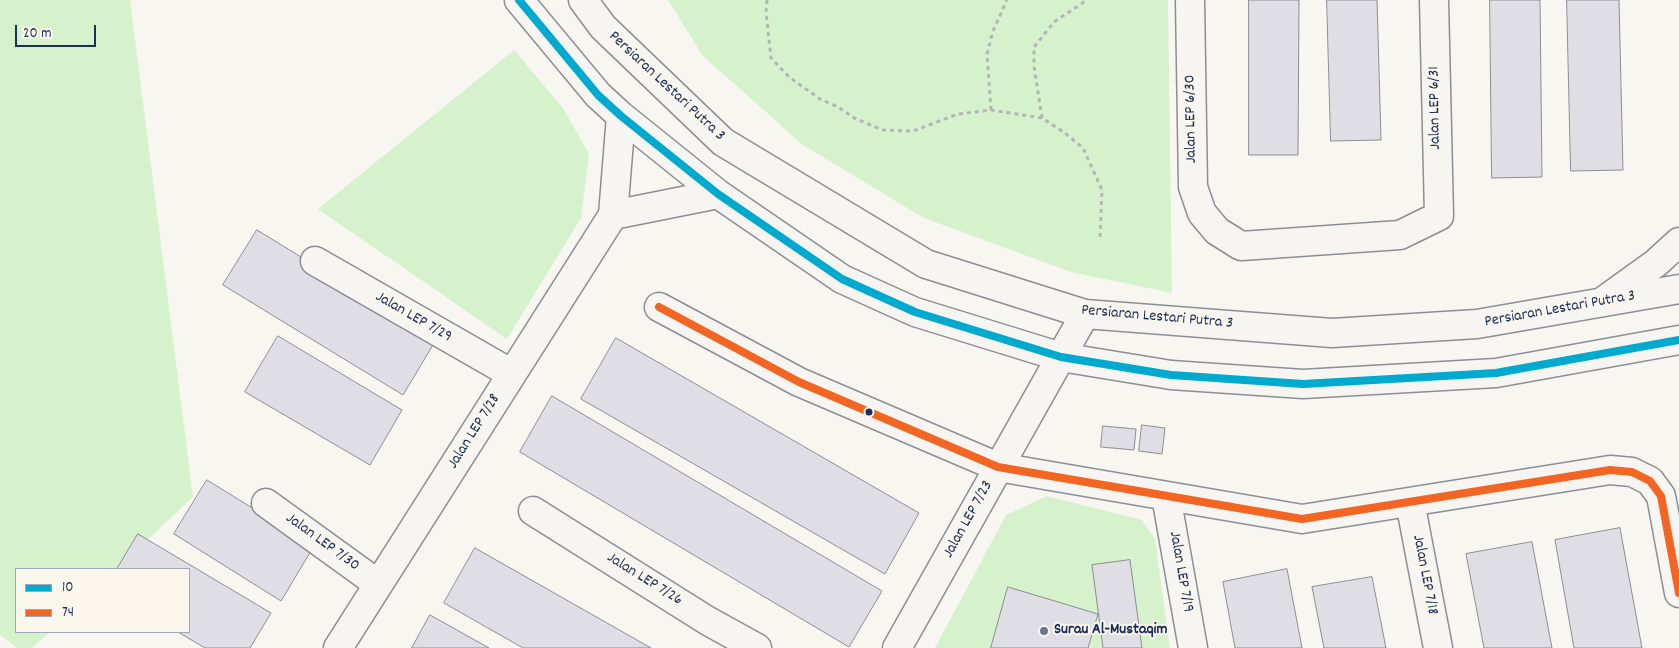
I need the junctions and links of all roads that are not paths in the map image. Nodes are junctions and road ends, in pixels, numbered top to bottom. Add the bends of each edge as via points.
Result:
1 (519, 0) edge
2 (582, 0) edge
3 (1190, 0) edge
4 (1434, 0) edge
5 (621, 116) junction
6 (718, 194) junction
7 (613, 215) junction
8 (1439, 216) joint
9 (1679, 242) edge
10 (315, 261) dead end
11 (1679, 289) edge
12 (1601, 303) junction
13 (659, 307) dead end
14 (1085, 314) junction
15 (1679, 340) edge
16 (1061, 357) junction
17 (512, 374) junction
18 (998, 467) junction
19 (1166, 496) junction
20 (1410, 502) junction
21 (266, 503) dead end
22 (533, 510) dead end
23 (378, 584) junction
24 (1679, 593) edge
25 (338, 648) edge
26 (757, 648) edge
27 (897, 648) edge
28 (1193, 648) edge
29 (1438, 648) edge

1 - 5 street via 598,95
2 - 14 street, Persiaran Lestari Putra 3 via 603,27 723,142 926,264
3 - 8 street, Jalan LEP 6/30 via 1193,187 1202,213 1217,231 1241,246 1400,235
4 - 8 street, Jalan LEP 6/31
5 - 6 street
5 - 7 street
6 - 7 street
6 - 16 street via 842,279 915,312
7 - 17 street, Jalan LEP 7/28
9 - 12 street
10 - 17 street, Jalan LEP 7/29
11 - 12 street, Persiaran Lestari Putra 3
12 - 14 street, Persiaran Lestari Putra 3 via 1477,324 1332,333
13 - 18 street via 799,382
14 - 16 street, Jalan LEP 7/23
15 - 16 street via 1496,373 1303,384 1171,375
16 - 18 street, Jalan LEP 7/23
17 - 23 street, Jalan LEP 7/28
18 - 19 street
18 - 27 street, Jalan LEP 7/23
19 - 20 street via 1302,519
19 - 28 street, Jalan LEP 7/19
20 - 24 street via 1610,470 1632,472 1650,481 1661,496
20 - 29 street, Jalan LEP 7/18
21 - 23 street, Jalan LEP 7/30
22 - 26 street, Jalan LEP 7/26
23 - 25 street, Jalan LEP 7/28

